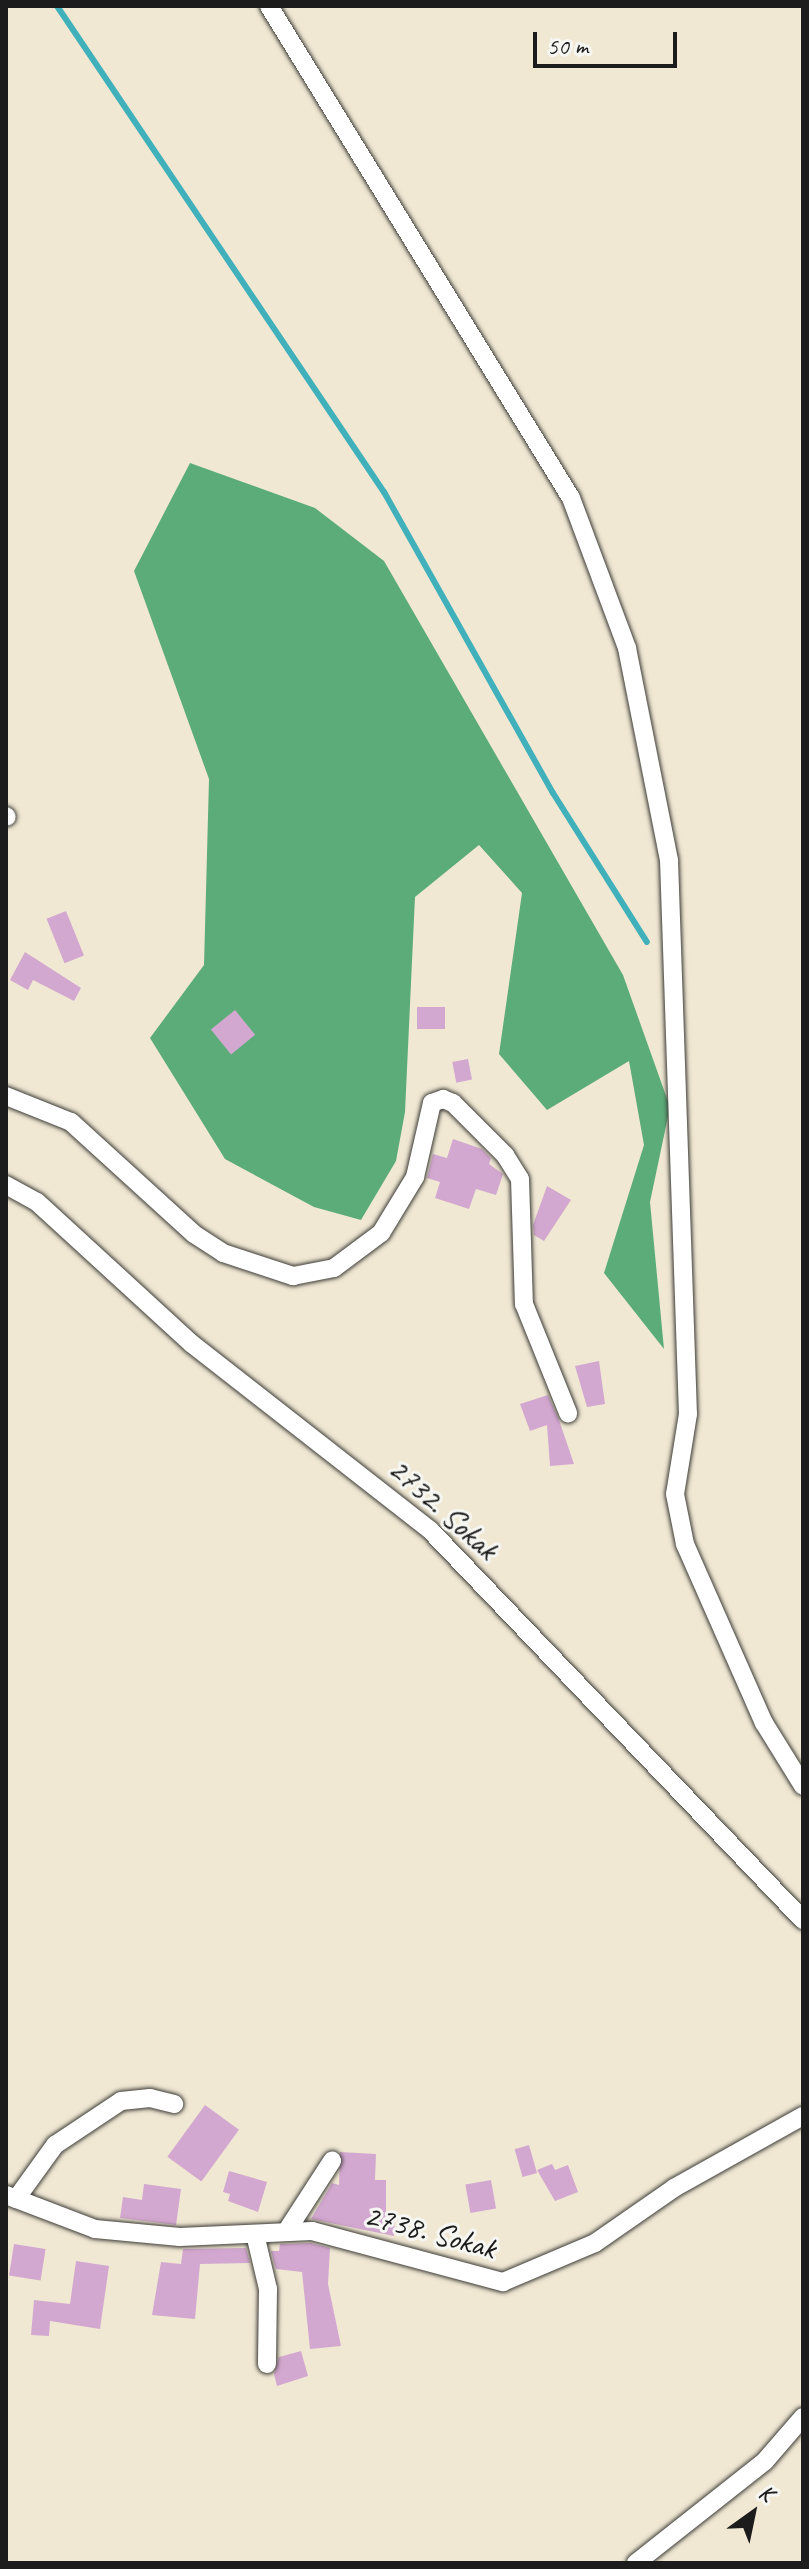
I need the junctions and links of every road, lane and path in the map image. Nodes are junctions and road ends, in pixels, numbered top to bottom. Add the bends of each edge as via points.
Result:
1 (269, 6) edge
2 (6, 1096) edge
3 (6, 1185) edge
4 (568, 1413) dead end
5 (803, 1786) edge
6 (803, 1920) edge
7 (174, 2104) dead end
8 (803, 2116) edge
9 (332, 2161) dead end
10 (11, 2197) edge
11 (286, 2232) junction
12 (255, 2234) junction
13 (267, 2364) dead end
14 (803, 2417) edge
15 (636, 2563) edge

1 - 5 street via 571,498 627,648 669,860 688,1414 675,1494 691,1558 764,1723
2 - 4 street via 71,1122 194,1234 223,1253 293,1276 344,1263 381,1233 415,1177 432,1103 443,1099 487,1135 520,1179 524,1304
3 - 6 street, 2732. Sokak via 37,1202 192,1344 430,1530
7 - 10 street via 150,2098 121,2101 55,2145
8 - 11 street, 2738. Sokak via 674,2188 595,2243 541,2271 503,2282 312,2231
9 - 11 street
10 - 12 street, 2738. Sokak via 95,2229 180,2237
11 - 12 street, 2738. Sokak
12 - 13 street via 268,2289
14 - 15 street via 765,2461

